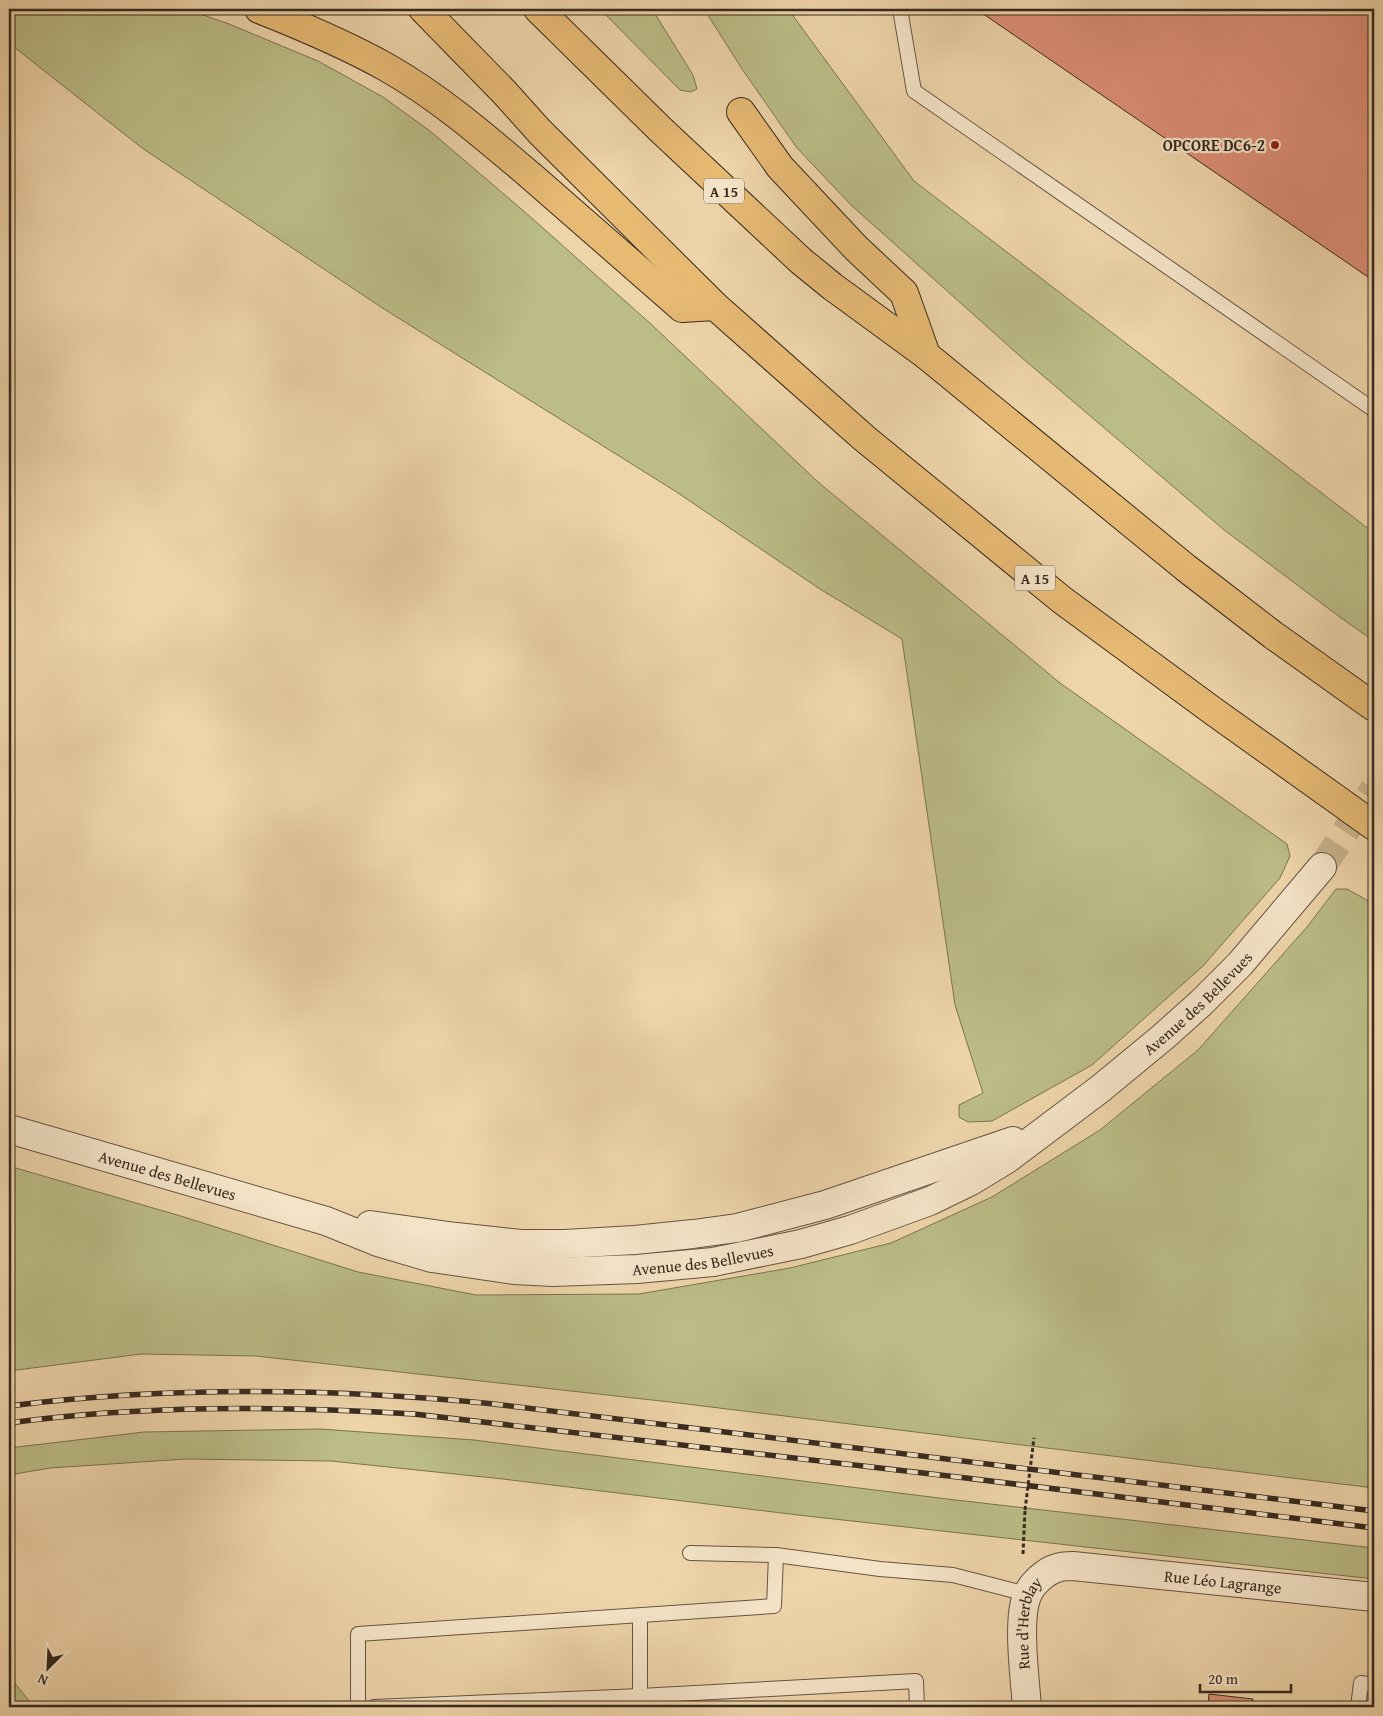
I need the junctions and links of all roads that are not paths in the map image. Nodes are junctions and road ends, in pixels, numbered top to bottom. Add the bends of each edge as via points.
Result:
1 (259, 9) edge
2 (423, 9) edge
3 (538, 9) edge
4 (900, 9) edge
5 (741, 112) dead end
6 (715, 306) junction
7 (926, 355) junction
8 (1374, 410) edge
9 (1374, 707) edge
10 (1374, 826) edge
11 (1322, 867) tunnel mouth
12 (9, 1129) edge
13 (690, 1553) dead end
14 (776, 1555) junction
15 (1073, 1566) joint
16 (1027, 1594) junction
17 (1374, 1597) edge
18 (640, 1616) junction
19 (1374, 1685) edge
20 (640, 1702) edge
21 (358, 1707) edge
22 (374, 1707) edge
23 (917, 1707) edge
24 (1027, 1707) edge
25 (1358, 1707) edge

1 - 6 highway via 349,48 426,93 474,128 682,308
2 - 6 highway, A 15 via 540,132
3 - 7 highway, A 15 via 660,130 801,261
4 - 8 lane via 914,91
5 - 7 highway via 780,167 904,294
6 - 10 highway, A 15 via 864,438 1062,600
7 - 9 highway, A 15 via 1186,568
11 - 12 street, Avenue des Bellevues via 1240,964 1201,1003 1100,1090 1056,1121 996,1148 825,1206 737,1228 635,1240 521,1244 326,1221
13 - 14 lane
14 - 16 lane via 953,1575
14 - 18 lane via 774,1606
15 - 16 street, Rue d'Herblay via 1056,1568 1040,1578
15 - 17 street, Rue Léo Lagrange
16 - 24 street, Rue d'Herblay via 1023,1610
18 - 20 lane
18 - 21 lane via 358,1634
19 - 25 lane via 1361,1683
20 - 22 lane
20 - 23 lane via 916,1681

